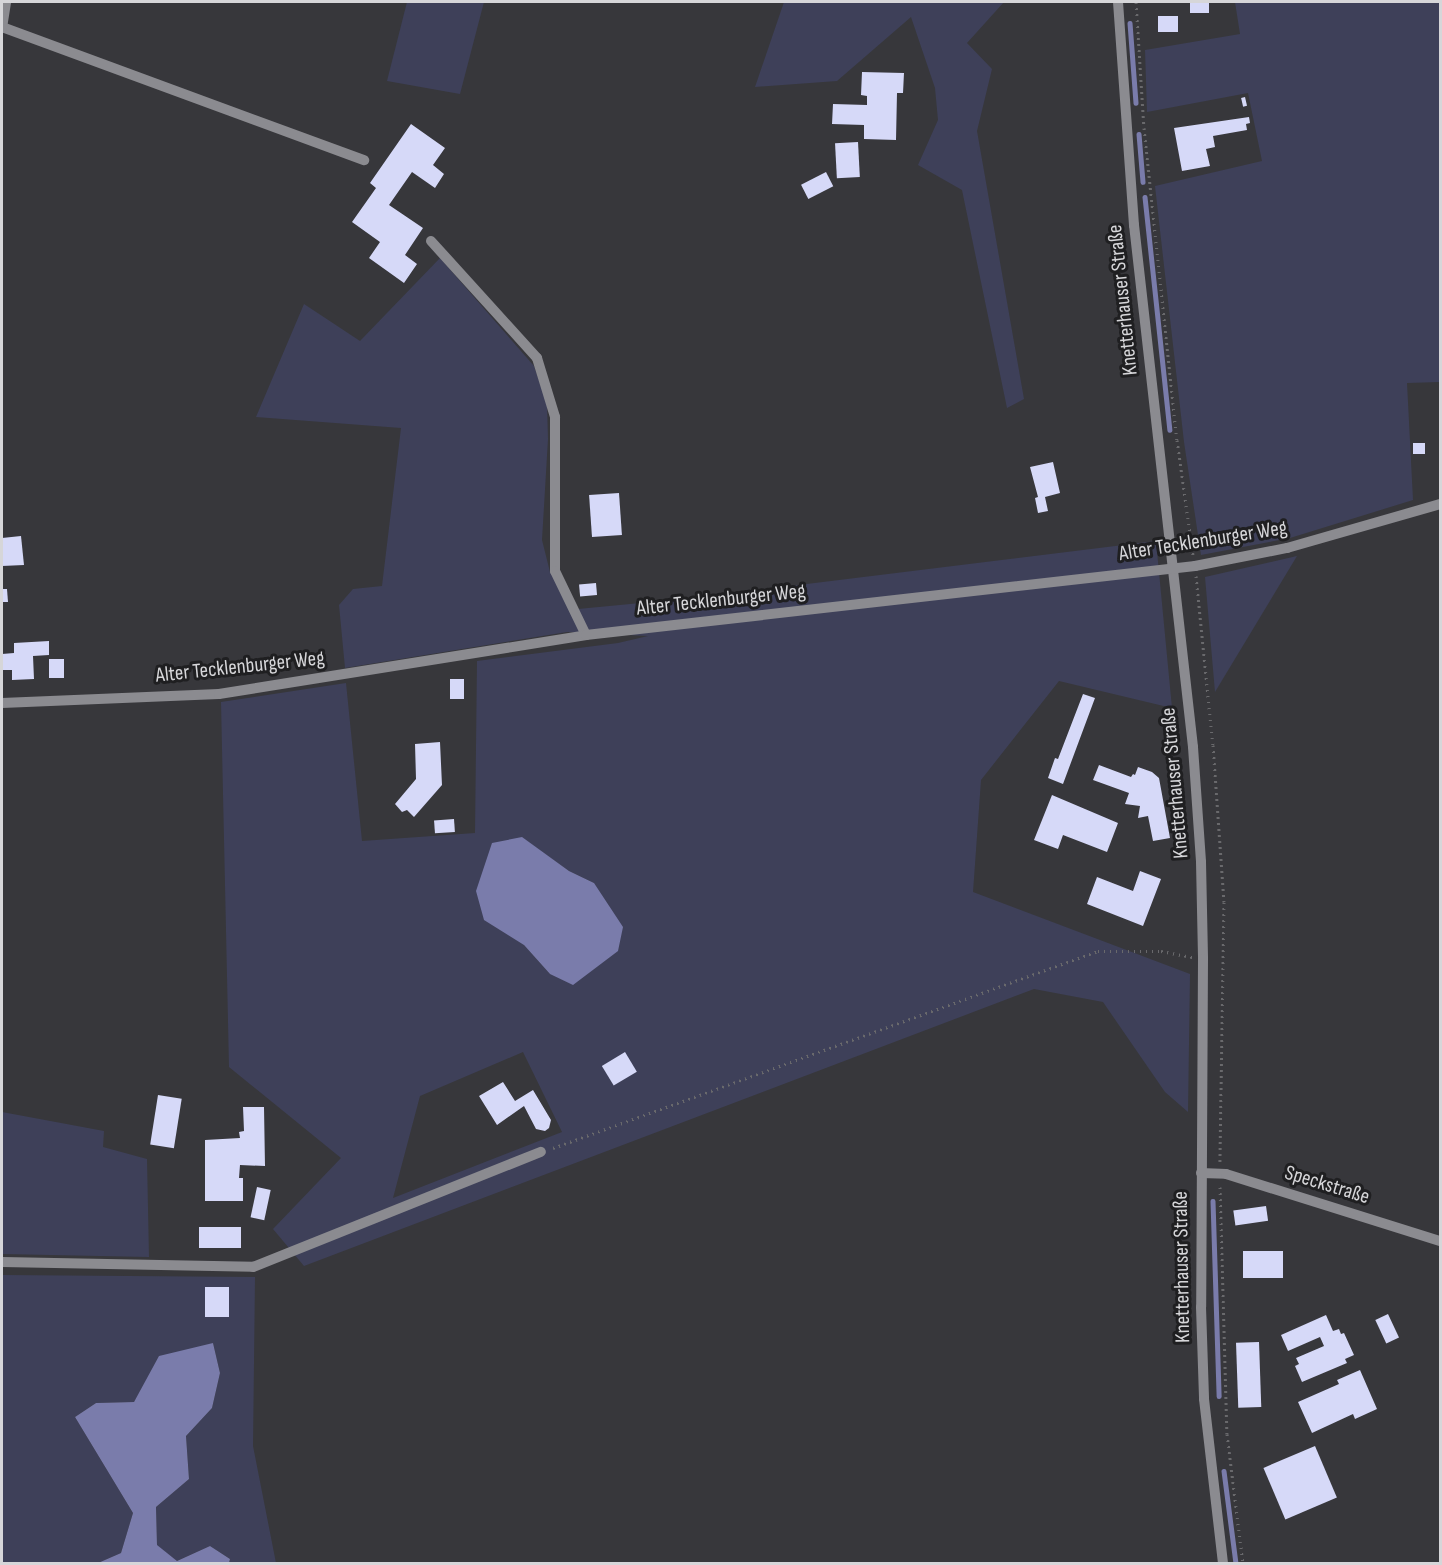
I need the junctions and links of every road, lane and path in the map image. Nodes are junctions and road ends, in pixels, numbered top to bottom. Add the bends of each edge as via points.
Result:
1 (6, 2) edge
2 (1118, 2) edge
3 (1136, 2) edge
4 (2, 27) edge
5 (364, 160) dead end
6 (431, 241) dead end
7 (1440, 504) edge
8 (1195, 566) junction
9 (1173, 568) junction
10 (586, 635) junction
11 (2, 703) edge
12 (1203, 959) junction
13 (1224, 959) junction
14 (542, 1152) joint
15 (1201, 1173) junction
16 (1220, 1173) junction
17 (1440, 1241) edge
18 (2, 1262) edge
19 (1223, 1563) edge
20 (1243, 1563) edge

1 - 4 street
2 - 9 street, Knetterhauser Straße via 1134,225
3 - 8 path via 1177,440
4 - 5 street
6 - 10 street via 537,358 555,417 555,571
7 - 8 street, Alter Tecklenburger Weg via 1287,548
8 - 9 street, Alter Tecklenburger Weg
8 - 13 path via 1214,756
9 - 10 street, Alter Tecklenburger Weg
9 - 12 street, Knetterhauser Straße via 1194,758
10 - 11 street, Alter Tecklenburger Weg via 219,694
12 - 13 path
12 - 14 path via 1161,951 1098,951
12 - 15 street, Knetterhauser Straße
13 - 16 path
14 - 18 street via 253,1267
15 - 16 street, Speckstraße
15 - 19 street, Knetterhauser Straße via 1204,1399
16 - 17 street, Speckstraße
16 - 20 path via 1227,1434

